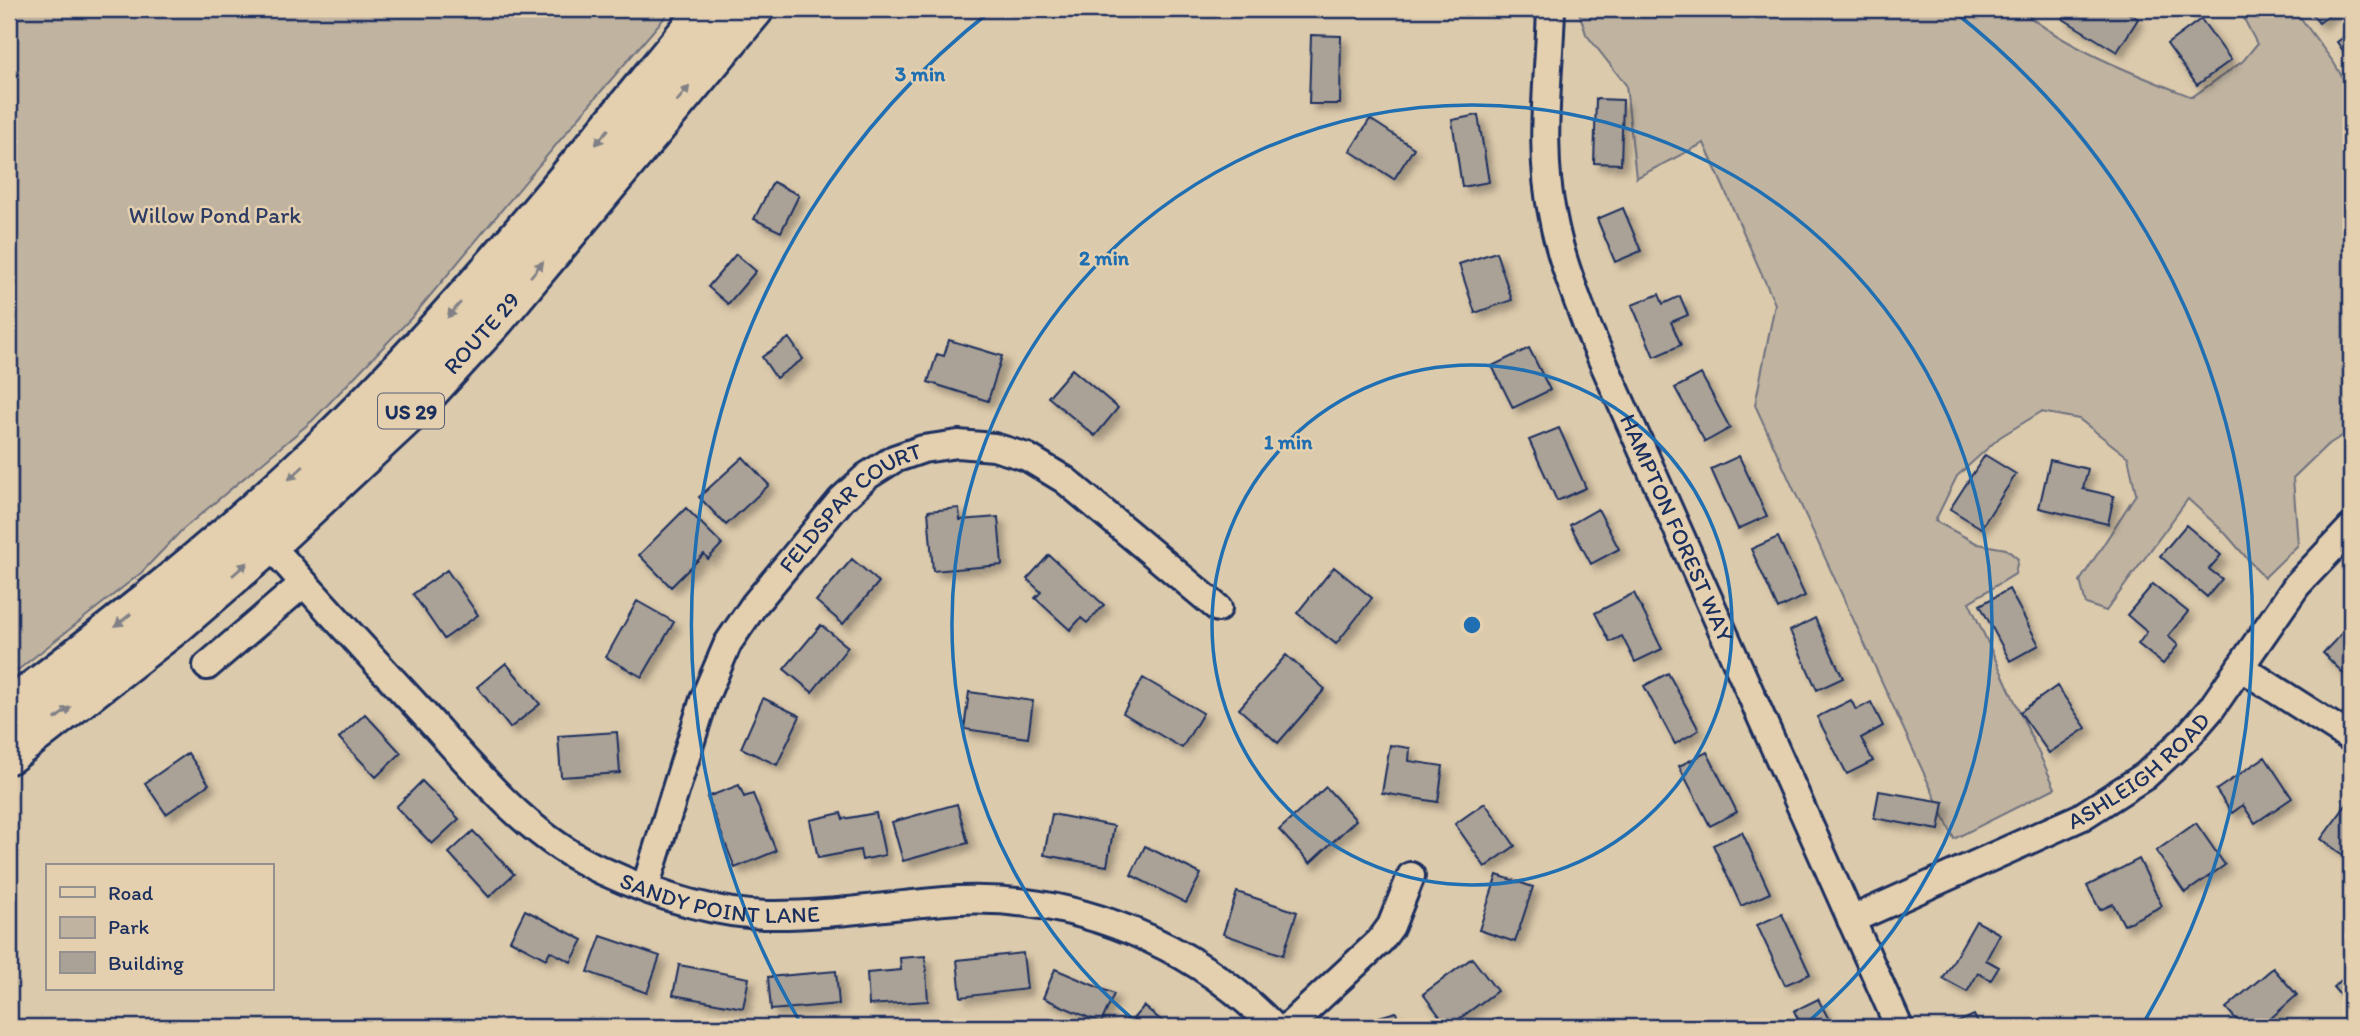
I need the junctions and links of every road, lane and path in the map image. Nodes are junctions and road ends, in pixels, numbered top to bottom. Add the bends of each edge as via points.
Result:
1 (708, 9) edge
2 (754, 9) edge
3 (1550, 9) edge
4 (2351, 528) edge
5 (269, 544) junction
6 (304, 583) junction
7 (1218, 608) dead end
8 (206, 666) dead end
9 (2240, 667) junction
10 (9, 709) edge
11 (2351, 738) edge
12 (9, 754) edge
13 (1411, 876) dead end
14 (645, 888) junction
15 (1851, 920) junction
16 (1274, 1027) edge
17 (1288, 1027) edge
18 (1899, 1027) edge

1 -> 10 main road, ROUTE 29 / US 29 via 526,229 325,447 192,566
5 -> 2 main road, ROUTE 29 / US 29 via 407,415 495,319
3 - 15 street, HAMPTON FOREST WAY via 1546,170 1563,261 1587,326
4 - 9 street, ASHLEIGH ROAD via 2297,585
5 - 6 street, SANDY POINT LANE
12 -> 5 main road, ROUTE 29 / US 29 via 175,625
6 - 8 street
6 - 14 street, SANDY POINT LANE via 522,818 587,863
7 - 14 street, FELDSPAR COURT via 1065,480 1027,457 994,447 958,444 894,459 841,500 728,643 704,699
9 - 11 street
9 - 15 street, ASHLEIGH ROAD via 2186,738 2113,798 2025,844
13 - 17 street via 1380,941
14 - 16 street, SANDY POINT LANE via 698,907 768,915 959,900 1006,901 1095,917 1143,935 1202,967
15 - 18 street, HAMPTON FOREST WAY

